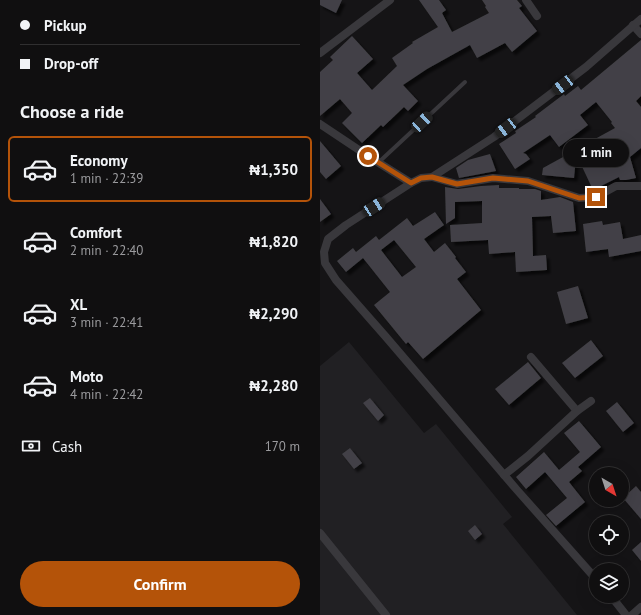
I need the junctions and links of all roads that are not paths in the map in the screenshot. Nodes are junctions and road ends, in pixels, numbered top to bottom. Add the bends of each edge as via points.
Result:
1 (390, 0) edge
2 (526, 0) edge
3 (537, 16) dead end
4 (641, 19) edge
5 (633, 25) junction
6 (641, 34) edge
7 (320, 53) edge
8 (466, 82) dead end
9 (320, 124) edge
10 (379, 163) junction
11 (432, 177) junction
12 (411, 183) junction
13 (641, 186) edge
14 (531, 357) dead end
15 (591, 401) dead end
16 (577, 411) junction
17 (504, 475) junction
18 (320, 533) edge
19 (589, 571) edge
20 (616, 603) edge
21 (641, 607) edge
22 (386, 615) edge
23 (626, 615) edge
24 (632, 615) edge

1 - 7 street
2 - 3 street
4 - 5 street
5 - 6 street
5 - 11 street via 586,68 507,128
8 - 10 lane
9 - 10 street
10 - 12 street
11 - 12 street via 421,178
11 - 13 street via 457,184 493,178 528,181 579,198 596,197 616,186
12 - 17 street via 346,224 328,239 324,252 325,263 336,280
14 - 16 street
15 - 16 street
16 - 17 street
17 - 19 street
18 - 22 street
20 - 23 street
21 - 24 street

